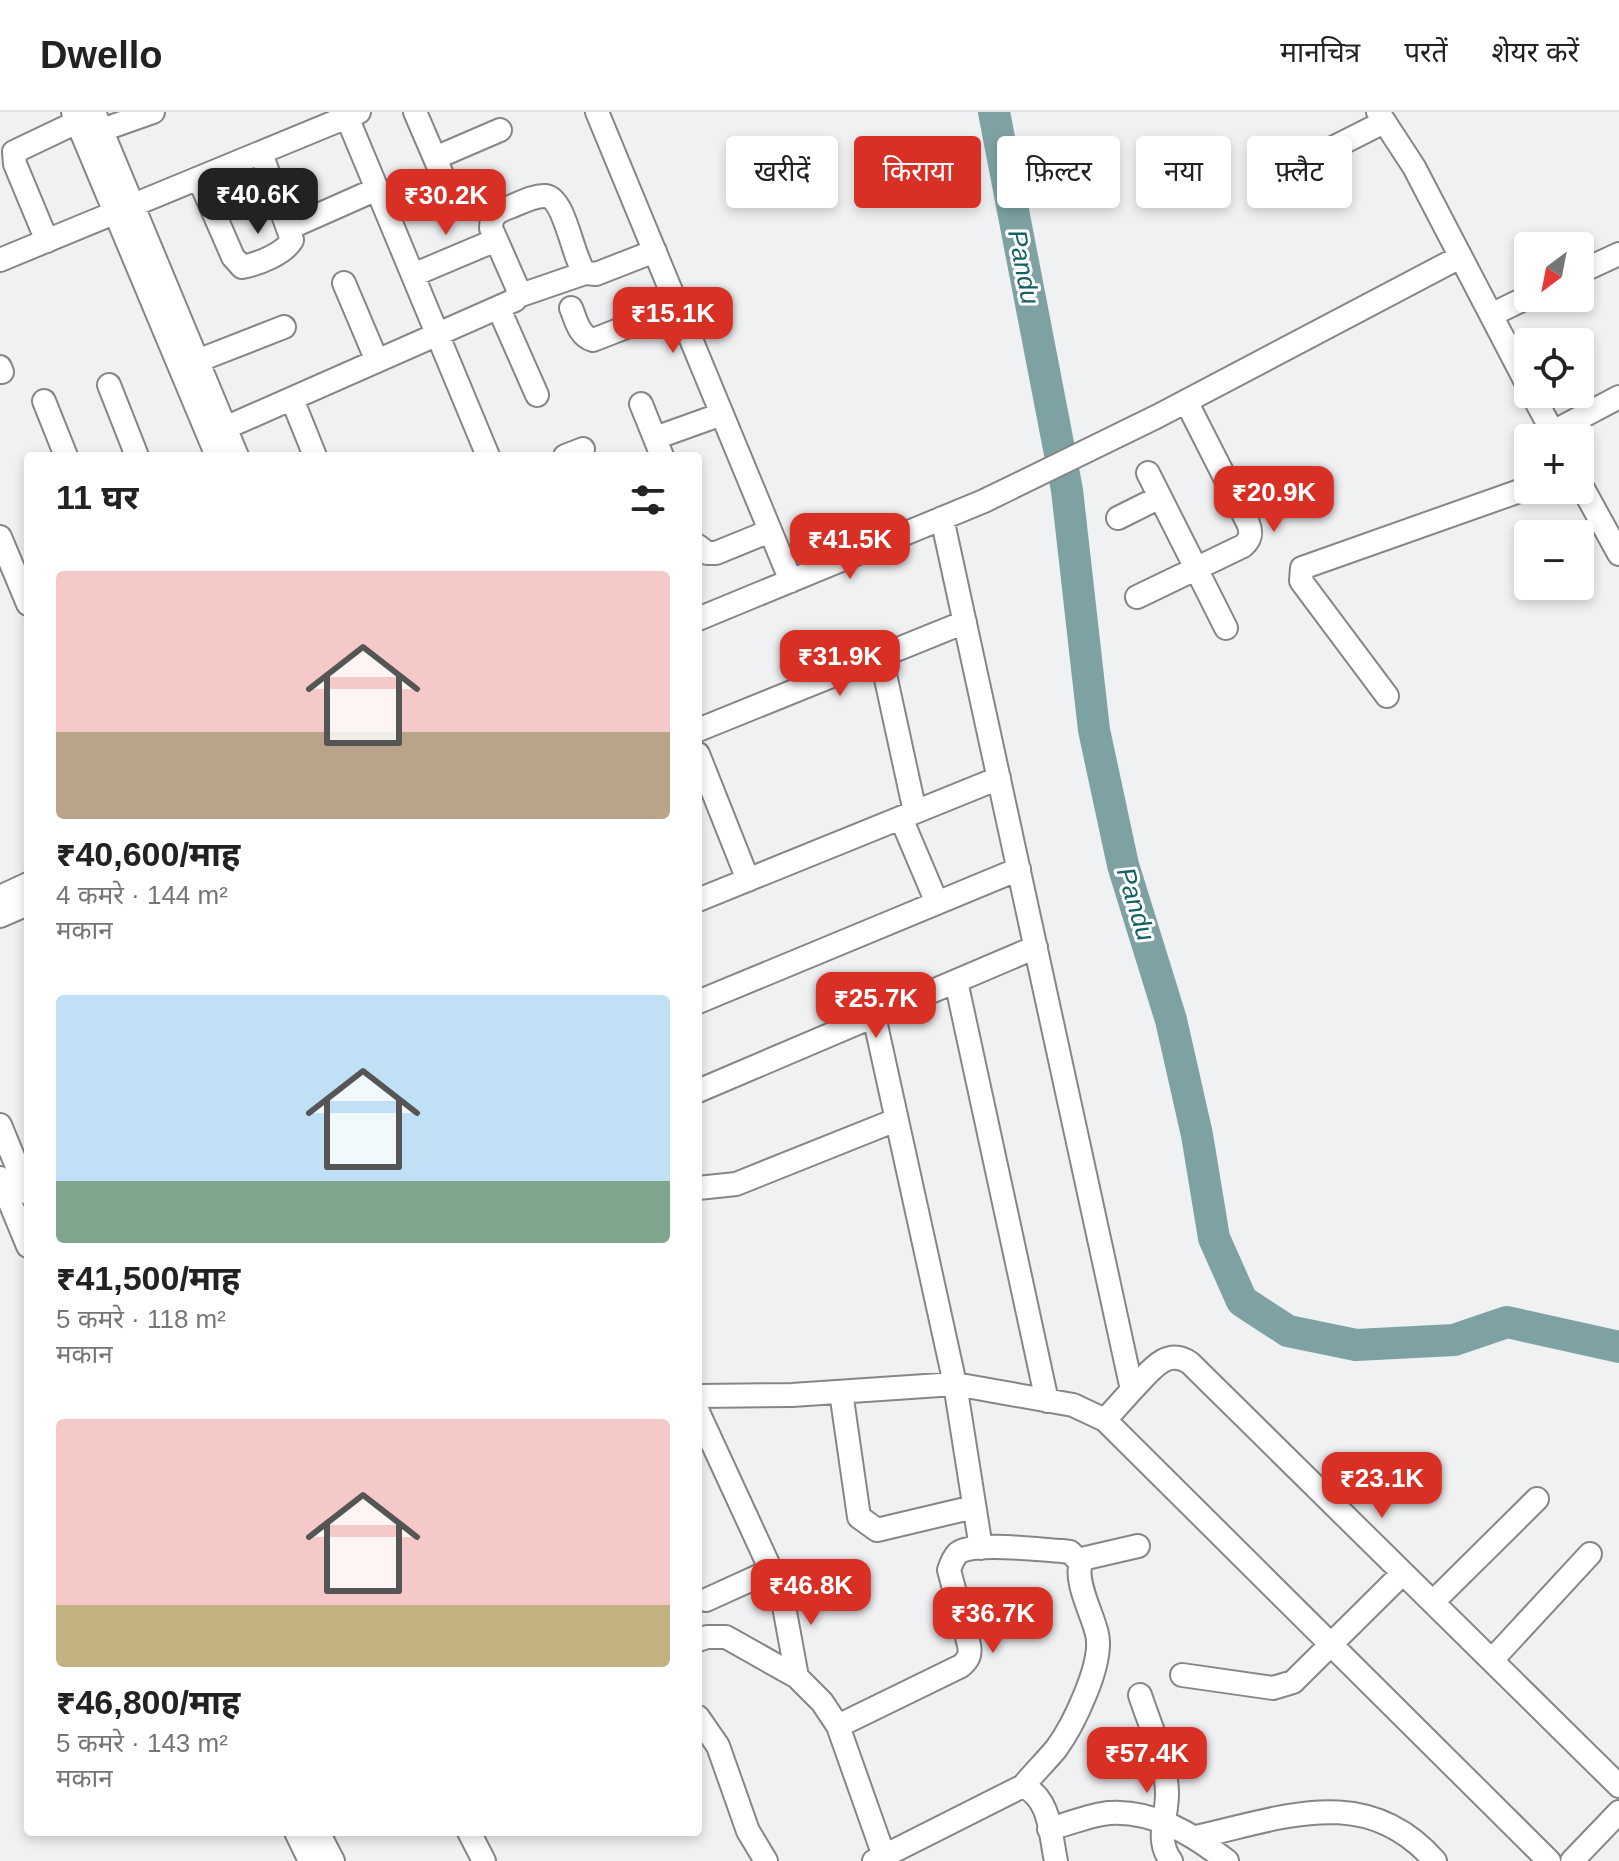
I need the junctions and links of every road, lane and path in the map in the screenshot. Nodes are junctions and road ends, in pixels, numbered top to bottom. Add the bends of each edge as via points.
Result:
1 (153, 112) edge
2 (415, 112) edge
3 (597, 112) edge
4 (353, 114) edge
5 (1381, 117) edge
6 (86, 119) edge
7 (500, 130) dead end
8 (1348, 136) edge
9 (261, 153) junction
10 (435, 158) junction
11 (199, 179) junction
12 (446, 184) dead end
13 (377, 189) junction
14 (124, 210) junction
15 (289, 228) junction
16 (496, 240) junction
17 (47, 241) junction
18 (655, 251) junction
19 (1619, 254) edge
20 (1460, 257) junction
21 (0, 260) edge
22 (1594, 266) edge
23 (585, 273) junction
24 (413, 275) junction
25 (344, 283) dead end
26 (508, 303) junction
27 (1514, 304) edge
28 (678, 307) junction
29 (571, 308) dead end
30 (1491, 315) junction
31 (284, 327) dead end
32 (438, 334) junction
33 (1514, 359) edge
34 (197, 361) junction
35 (377, 361) junction
36 (109, 385) dead end
37 (537, 395) dead end
38 (1619, 397) edge
39 (292, 399) junction
40 (44, 401) dead end
41 (1186, 401) junction
42 (641, 404) dead end
43 (722, 414) junction
44 (1573, 424) edge
45 (225, 428) junction
46 (658, 447) edge
47 (64, 452) edge
48 (135, 452) edge
49 (215, 452) edge
50 (235, 452) edge
51 (313, 452) edge
52 (482, 452) edge
53 (1148, 473) dead end
54 (1514, 493) edge
55 (1160, 497) junction
56 (1592, 504) edge
57 (942, 518) junction
58 (1118, 518) dead end
59 (770, 531) junction
60 (0, 537) edge
61 (702, 549) edge
62 (1619, 554) edge
63 (1196, 569) junction
64 (791, 581) junction
65 (24, 594) edge
66 (1137, 597) dead end
67 (702, 617) edge
68 (965, 622) junction
69 (1226, 628) dead end
70 (881, 656) junction
71 (1387, 696) dead end
72 (702, 728) edge
73 (702, 764) edge
74 (999, 778) junction
75 (908, 815) junction
76 (1019, 869) junction
77 (748, 880) junction
78 (24, 886) edge
79 (0, 897) edge
80 (702, 898) edge
81 (937, 903) junction
82 (24, 906) edge
83 (0, 916) edge
84 (1036, 947) junction
85 (956, 981) junction
86 (702, 995) edge
87 (874, 1016) junction
88 (702, 1089) edge
89 (896, 1120) junction
90 (0, 1125) edge
91 (702, 1188) edge
92 (18, 1189) edge
93 (24, 1223) edge
94 (955, 1384) junction
95 (1132, 1390) junction
96 (841, 1392) junction
97 (702, 1396) edge
98 (1047, 1401) junction
99 (1105, 1420) junction
100 (702, 1421) edge
101 (1537, 1499) dead end
102 (974, 1507) junction
103 (1138, 1546) dead end
104 (981, 1548) junction
105 (1590, 1554) dead end
106 (1081, 1563) junction
107 (772, 1570) junction
108 (1403, 1573) junction
109 (706, 1600) dead end
110 (1433, 1602) junction
111 (702, 1639) edge
112 (1331, 1645) junction
113 (1492, 1660) junction
114 (1182, 1675) dead end
115 (797, 1677) junction
116 (1140, 1695) dead end
117 (702, 1723) edge
118 (838, 1726) junction
119 (1023, 1786) junction
120 (1619, 1786) edge
121 (1619, 1812) edge
122 (1164, 1822) junction
123 (1049, 1829) junction
124 (298, 1836) edge
125 (320, 1836) edge
126 (471, 1836) edge
127 (1196, 1837) junction
128 (879, 1858) edge
129 (310, 1861) edge
130 (333, 1861) edge
131 (484, 1861) edge
132 (766, 1861) edge
133 (1056, 1861) edge
134 (1171, 1861) edge
135 (1227, 1861) edge
136 (1435, 1861) edge
137 (1549, 1861) edge
138 (1572, 1861) edge

1 - 6 street
2 - 10 street
3 - 18 street
4 - 9 street
4 - 13 street
5 - 8 street
5 - 20 street via 1414,167
6 - 14 street
6 - 17 street via 14,152
7 - 10 street
9 - 11 street
9 - 15 street
10 - 12 street
11 - 14 street
11 - 15 street via 236,264 250,266 289,246
13 - 15 street
13 - 24 street
14 - 17 street
14 - 34 street
14 - 49 street
16 - 23 street via 491,221 500,210 550,197
16 - 24 street
16 - 26 street via 517,287
17 - 21 street
18 - 23 street via 596,274
18 - 28 street
19 - 22 street
20 - 30 street
20 - 41 street
23 - 26 street
24 - 32 street
25 - 35 street
26 - 32 street
26 - 37 street
27 - 30 street
28 - 29 street via 593,340 585,338
28 - 43 street
30 - 33 street
31 - 34 street
32 - 35 street
32 - 52 street
34 - 45 street
35 - 39 street
36 - 48 street
38 - 44 street
39 - 45 street
39 - 51 street
40 - 47 street
41 - 57 street
41 - 63 street via 1251,532 1243,546
42 - 46 street
43 - 46 street
43 - 59 street
45 - 50 street
53 - 55 street
54 - 71 street via 1302,568 1301,581
55 - 58 street
55 - 63 street
56 - 62 street
57 - 64 street
57 - 68 street
59 - 61 street via 716,553
59 - 64 street
60 - 65 street
63 - 66 street
63 - 69 street
64 - 67 street
68 - 70 street
68 - 74 street
70 - 72 street
70 - 75 street
73 - 77 street
74 - 75 street
74 - 76 street
75 - 77 street
75 - 81 street
76 - 81 street
76 - 84 street
77 - 80 street
78 - 79 street
81 - 86 street
82 - 83 street
84 - 85 street
84 - 95 street
85 - 87 street
85 - 98 street
87 - 88 street
87 - 89 street
89 - 91 street via 736,1184
89 - 94 street
90 - 92 street
92 - 93 street
94 - 96 street
94 - 98 street
94 - 102 street
95 - 99 street
95 - 108 street via 1161,1360 1182,1358
96 - 97 street
96 - 102 street via 859,1517 877,1530
98 - 99 street via 1073,1405
99 - 112 street
100 - 107 street
101 - 110 street
102 - 104 street
103 - 106 street
104 - 106 street via 1070,1552
104 - 118 street via 959,1553 949,1570 969,1645 967,1661
105 - 113 street
106 - 119 street via 1079,1574 1098,1635 1096,1663 1070,1727
107 - 109 street
107 - 115 street
108 - 110 street
108 - 112 street
110 - 113 street
111 - 115 street via 726,1637
112 - 114 street via 1285,1687
112 - 137 street
113 - 120 street
115 - 118 street
116 - 122 street via 1163,1770
117 - 132 street via 718,1746 748,1831
118 - 128 street
119 - 123 street via 1039,1796
119 - 128 street
121 - 138 street
122 - 123 street via 1106,1813
122 - 127 street
122 - 134 street via 1161,1841
123 - 133 street
124 - 129 street
125 - 130 street
126 - 131 street
127 - 135 street
127 - 136 street via 1303,1814 1361,1813 1403,1830

